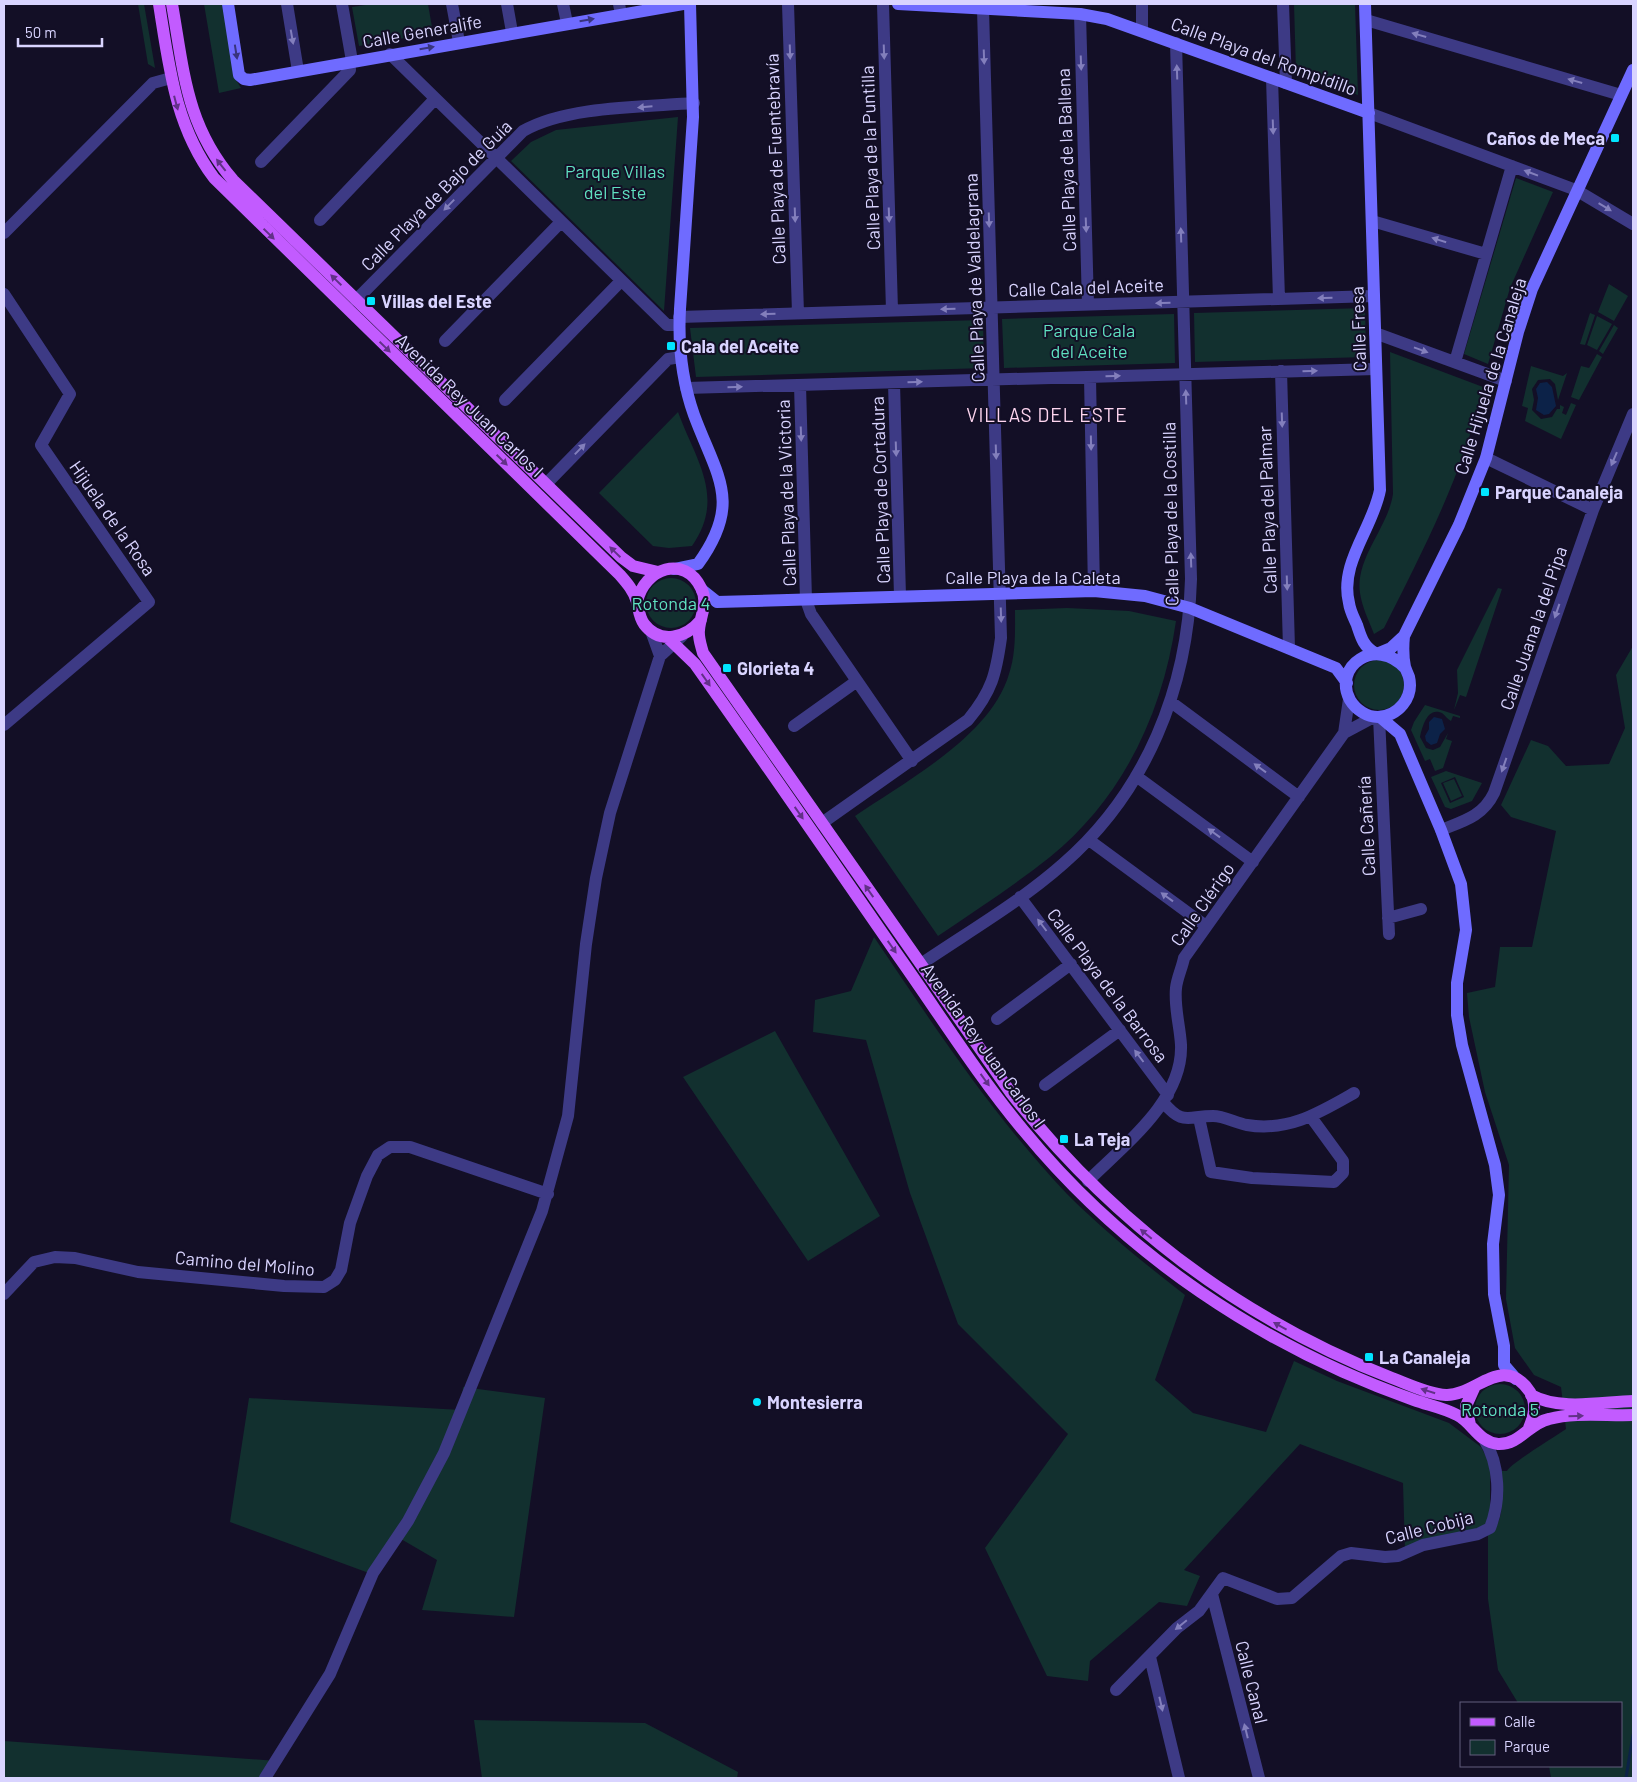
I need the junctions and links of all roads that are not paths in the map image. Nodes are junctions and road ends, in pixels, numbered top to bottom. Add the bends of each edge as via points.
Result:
1 (159, 4) edge
2 (172, 4) edge
3 (228, 4) edge
4 (287, 4) edge
5 (342, 4) edge
6 (452, 4) edge
7 (507, 4) edge
8 (563, 4) edge
9 (683, 4) edge
10 (690, 4) edge
11 (788, 4) edge
12 (882, 4) edge
13 (898, 4) edge
14 (1142, 4) edge
15 (1282, 4) edge
16 (1365, 4) edge
17 (983, 8) junction
18 (620, 9) edge
19 (1080, 14) junction
20 (1366, 20) junction
21 (567, 24) junction
22 (1142, 30) junction
23 (512, 32) junction
24 (460, 42) junction
25 (1176, 43) junction
26 (390, 54) junction
27 (350, 61) junction
28 (1633, 70) edge
29 (298, 71) junction
30 (171, 78) junction
31 (1272, 78) junction
32 (1286, 83) junction
33 (1622, 95) junction
34 (435, 99) junction
35 (694, 103) junction
36 (1369, 113) junction
37 (495, 158) junction
38 (261, 162) dead end
39 (1512, 166) junction
40 (1576, 190) junction
41 (320, 220) dead end
42 (1372, 221) junction
43 (561, 222) junction
44 (1633, 224) edge
45 (4, 233) edge
46 (1486, 254) junction
47 (621, 281) junction
48 (4, 294) edge
49 (1374, 296) junction
50 (1279, 299) junction
51 (356, 300) junction
52 (1183, 302) junction
53 (1088, 305) junction
54 (992, 308) junction
55 (892, 310) junction
56 (798, 313) junction
57 (679, 321) junction
58 (1375, 333) junction
59 (444, 341) dead end
60 (681, 357) junction
61 (1455, 362) junction
62 (1376, 369) junction
63 (1281, 371) junction
64 (1185, 374) junction
65 (1090, 377) junction
66 (994, 380) junction
67 (1506, 381) junction
68 (894, 383) junction
69 (800, 386) junction
70 (686, 388) junction
71 (505, 400) dead end
72 (1633, 414) edge
73 (1486, 458) junction
74 (546, 484) junction
75 (1593, 510) junction
76 (698, 564) junction
77 (674, 569) junction
78 (658, 572) junction
79 (701, 588) junction
80 (1094, 591) junction
81 (1000, 593) junction
82 (900, 596) junction
83 (806, 600) junction
84 (637, 602) junction
85 (717, 602) junction
86 (1190, 608) junction
87 (702, 617) junction
88 (651, 631) junction
89 (1404, 636) junction
90 (675, 638) junction
91 (1363, 644) junction
92 (1289, 648) junction
93 (1377, 653) junction
94 (660, 656) junction
95 (1357, 662) junction
96 (1336, 668) junction
97 (1405, 668) junction
98 (857, 681) junction
99 (1347, 683) junction
100 (1350, 699) junction
101 (1170, 702) junction
102 (1402, 706) junction
103 (1378, 717) junction
104 (4, 725) edge
105 (794, 726) dead end
106 (1344, 733) junction
107 (1400, 734) junction
108 (912, 761) junction
109 (1136, 776) junction
110 (1299, 797) junction
111 (822, 823) junction
112 (1441, 830) junction
113 (1089, 840) junction
114 (1253, 862) junction
115 (1020, 897) junction
116 (1421, 909) dead end
117 (1388, 918) junction
118 (1206, 926) junction
119 (1389, 934) dead end
120 (921, 964) junction
121 (1071, 964) junction
122 (997, 1019) dead end
123 (1120, 1030) junction
124 (1045, 1085) dead end
125 (1354, 1093) dead end
126 (1166, 1098) junction
127 (1199, 1118) junction
128 (1311, 1118) junction
129 (1088, 1180) junction
130 (548, 1194) junction
131 (4, 1294) edge
132 (1504, 1364) junction
133 (1494, 1376) junction
134 (1516, 1379) junction
135 (1475, 1386) junction
136 (1532, 1395) junction
137 (1633, 1401) edge
138 (1633, 1415) edge
139 (1472, 1428) junction
140 (1529, 1428) junction
141 (1484, 1439) junction
142 (1512, 1442) junction
143 (1496, 1469) junction
144 (1212, 1594) junction
145 (1150, 1657) junction
146 (1116, 1690) dead end
147 (265, 1778) edge
148 (1179, 1778) edge
149 (1258, 1778) edge

1 - 30 main road, Avenida Rey Juan Carlos I
51 -> 2 main road, Avenida Rey Juan Carlos I via 233,180 209,148 188,96
3 -> 29 street, Calle Generalife via 239,75 250,80
4 -> 29 street
5 - 27 street
6 - 24 street
7 - 23 street
8 - 21 street
9 - 18 street, Calle Generalife
10 - 35 street
11 -> 56 street, Calle Playa de Fuentebravía
12 -> 55 street, Calle Playa de la Puntilla
13 - 17 street, Calle Playa del Rompidillo
14 - 22 street
15 - 32 street
16 - 20 street, Calle Fresa
17 - 19 street, Calle Playa del Rompidillo
17 -> 54 street, Calle Playa de Valdelagrana
21 -> 18 street, Calle Generalife
19 - 22 street, Calle Playa del Rompidillo
19 -> 53 street, Calle Playa de la Ballena
33 -> 20 street
20 - 36 street, Calle Fresa
21 - 23 street, Calle Generalife
22 - 25 street, Calle Playa del Rompidillo
23 - 24 street, Calle Generalife
26 -> 24 street, Calle Generalife
25 - 31 street, Calle Playa del Rompidillo
52 -> 25 street, Calle Playa de la Costilla
26 - 27 street, Calle Generalife
26 - 34 street
27 - 29 street, Calle Generalife
27 - 38 street via 350,70
28 - 33 street, Calle Hijuela de la Canaleja
30 - 45 street via 153,83
30 -> 84 main road, Avenida Rey Juan Carlos I via 186,132 197,155 214,178 620,576
31 - 32 street, Calle Playa del Rompidillo
31 -> 50 street
32 - 36 street, Calle Playa del Rompidillo
33 - 40 street, Calle Hijuela de la Canaleja
34 - 37 street
34 - 41 street
35 -> 37 street, Calle Playa de Bajo de Guía via 551,118 522,131
35 - 57 street
36 - 39 street, Calle Playa del Rompidillo
36 - 42 street, Calle Fresa
37 - 43 street
37 -> 51 street, Calle Playa de Bajo de Guía
40 -> 39 street, Calle Playa del Rompidillo
39 - 46 street
40 -> 44 street, Calle Playa del Rompidillo
40 - 67 street, Calle Hijuela de la Canaleja via 1532,289
46 -> 42 street
42 - 49 street, Calle Fresa
43 - 47 street
43 - 59 street
46 - 61 street
47 - 57 street via 667,324
47 - 71 street
48 - 104 street, Hijuela de la Rosa via 70,394 41,444 149,602
49 -> 50 street, Calle Cala del Aceite
49 - 58 street, Calle Fresa
50 - 52 street, Calle Cala del Aceite
51 - 74 main road, Avenida Rey Juan Carlos I
52 -> 53 street, Calle Cala del Aceite
52 - 64 street, Calle Playa de la Costilla
53 - 54 street, Calle Cala del Aceite
54 -> 55 street, Calle Cala del Aceite
54 - 66 street, Calle Playa de Valdelagrana
55 - 56 street, Calle Cala del Aceite
56 -> 57 street, Calle Cala del Aceite
57 - 60 street
58 -> 61 street
58 - 62 street, Calle Fresa
60 - 70 street
74 -> 60 street via 668,359
61 - 67 street
63 -> 62 street
62 - 91 street, Calle Fresa via 1380,490 1373,518 1351,564 1347,583 1348,602
63 - 64 street
63 -> 92 street, Calle Playa del Palmar
65 -> 64 street
86 -> 64 street, Calle Playa de la Costilla
65 - 66 street
65 -> 80 street
68 -> 66 street
66 -> 81 street, Calle Playa de Valdelagrana
67 - 73 street, Calle Hijuela de la Canaleja
68 - 69 street
68 -> 82 street, Calle Playa de Cortadura
70 -> 69 street
69 -> 83 street, Calle Playa de la Victoria
70 - 76 street via 724,497 719,530
72 -> 75 street, Calle Juana la del Pipa
73 - 75 street
73 - 89 street, Calle Hijuela de la Canaleja via 1459,525
78 -> 74 main road, Avenida Rey Juan Carlos I via 633,566 621,557
75 -> 112 street, Calle Juana la del Pipa via 1494,793 1486,808 1478,814
76 - 77 street
76 - 79 street
77 - 78 main road, Avenida Rey Juan Carlos I
77 - 79 main road via 685,572
78 - 84 main road via 645,581
79 - 85 street
79 - 87 main road, Avenida Rey Juan Carlos I via 705,598
80 - 81 street, Calle Playa de la Caleta
80 - 86 street, Calle Playa de la Caleta via 1145,596
81 - 82 street, Calle Playa de la Caleta
81 -> 108 street, Calle Playa de Valdelagrana via 1002,638 996,674 984,702 968,720
82 - 83 street, Calle Playa de la Caleta
83 - 85 street, Calle Playa de la Caleta
83 - 98 street via 810,614
84 - 88 main road, Avenida Rey Juan Carlos I via 641,618
85 - 87 street
86 - 92 street, Calle Playa de la Caleta
86 - 101 street, Calle Playa de la Costilla via 1182,665
87 - 90 main road
87 - 111 main road, Avenida Rey Juan Carlos I via 699,631 703,653
88 - 90 main road, Avenida Rey Juan Carlos I
88 - 94 street
89 - 93 street, Calle Hijuela de la Canaleja via 1391,648
89 - 97 street, Calle Hijuela de la Canaleja
90 - 94 street
90 -> 139 main road, Avenida Rey Juan Carlos I via 1001,1101 1069,1181 1154,1258 1243,1320 1344,1373 1457,1415
91 - 93 street
91 - 95 street
92 - 96 street, Calle Playa de la Caleta
93 - 95 street, Calle Hijuela de la Canaleja
93 - 97 street via 1389,655
94 - 130 street via 610,814 596,878 568,1116
95 - 96 street
95 - 99 street
96 - 99 street
97 - 102 street, Calle Hijuela de la Canaleja via 1410,688
98 - 105 street
98 - 108 street
99 - 100 street
100 - 103 street, Calle Hijuela de la Canaleja via 1364,714
100 - 106 street, Calle Clérigo
101 - 109 street, Calle Playa de la Costilla via 1155,743
110 -> 101 street
102 - 103 street via 1394,713
102 - 107 street, Calle Hijuela de la Canaleja
103 - 106 street, Calle Clérigo
103 - 107 street, Calle Hijuela de la Canaleja
103 - 117 street, Calle Cañería
106 - 110 street, Calle Clérigo
107 - 112 street, Calle Hijuela de la Canaleja
108 - 111 street, Calle Playa de Valdelagrana
109 - 113 street, Calle Playa de la Costilla
114 -> 109 street
110 - 114 street, Calle Clérigo
120 -> 111 main road, Avenida Rey Juan Carlos I
112 - 132 street, Calle Hijuela de la Canaleja via 1461,884 1466,930 1457,983 1462,1045 1496,1165 1499,1195 1493,1244 1494,1294 1504,1346
113 - 115 street, Calle Playa de la Costilla
118 -> 113 street
114 - 118 street, Calle Clérigo
115 - 120 street, Calle Playa de la Costilla
121 -> 115 street, Calle Playa de la Barrosa
116 - 117 street
117 - 119 street, Calle Cañería
118 - 126 street, Calle Clérigo via 1184,958 1176,986 1181,1046 1178,1071
120 - 129 main road, Avenida Rey Juan Carlos I via 1012,1093
121 - 122 street
121 - 123 street, Calle Playa de la Barrosa
123 - 124 street
126 -> 123 street, Calle Playa de la Barrosa
125 - 128 street, Calle Playa de la Barrosa
126 - 127 street, Calle Playa de la Barrosa via 1174,1115 1187,1120
126 - 129 street, Calle Clérigo via 1155,1114
127 - 128 street, Calle Playa de la Barrosa via 1215,1116 1272,1127
127 - 128 street via 1211,1172 1252,1178 1334,1182 1343,1173 1342,1161
135 -> 129 main road, Avenida Rey Juan Carlos I via 1455,1394 1436,1393 1377,1372 1301,1337 1251,1309 1190,1268
130 - 131 street, Camino del Molino via 418,1150 390,1147 378,1155 367,1176 350,1223 341,1270 335,1280 324,1288 138,1272 75,1258 54,1257 34,1262
130 - 147 street via 444,1453 408,1520 373,1573 330,1674
132 - 133 street
132 - 134 street
133 - 134 main road
133 - 135 main road, Avenida Rey Juan Carlos I
134 - 136 main road
135 - 139 main road via 1466,1406
136 - 137 main road via 1559,1403
136 - 140 main road via 1534,1418
140 -> 138 main road via 1551,1418
139 - 141 main road, Avenida Rey Juan Carlos I
140 - 142 main road
141 - 142 main road via 1500,1444
141 - 143 street, Calle Cobija via 1493,1454
142 - 143 street, Calle Cobija
143 - 144 street, Calle Cobija via 1494,1518 1490,1528 1478,1534 1423,1545 1398,1556 1351,1553 1341,1556 1292,1598 1277,1599 1223,1578
144 -> 145 street, Calle Cobija via 1199,1611 1176,1628
149 -> 144 street, Calle Canal
145 - 146 street, Calle Cobija
145 -> 148 street

